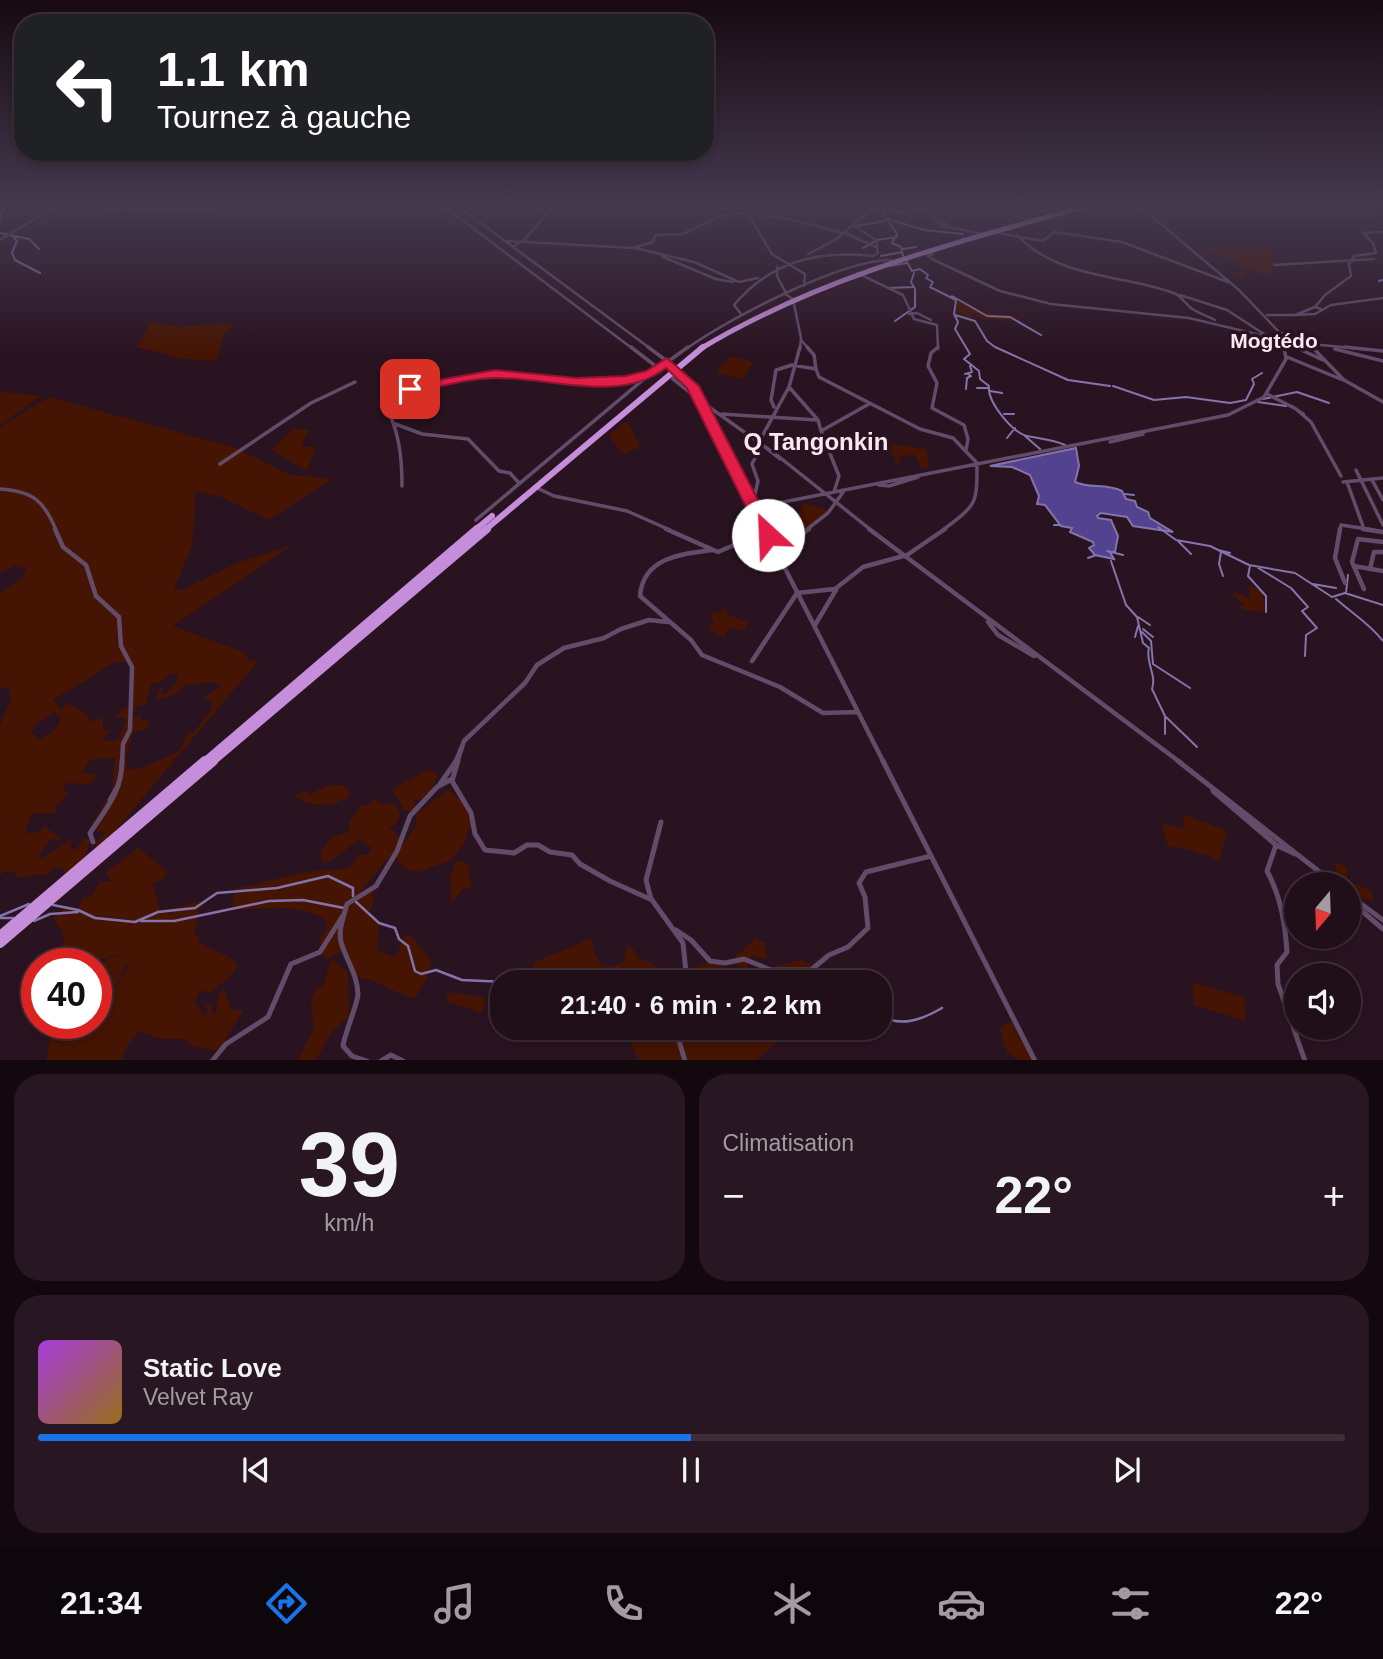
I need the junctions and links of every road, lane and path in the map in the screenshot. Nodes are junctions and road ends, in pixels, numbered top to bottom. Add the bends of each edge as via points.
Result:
1 (510, 256) edge
2 (526, 256) edge
3 (661, 256) edge
4 (666, 256) edge
5 (775, 256) edge
6 (808, 256) edge
7 (873, 256) edge
8 (910, 256) edge
9 (910, 256) edge
10 (929, 256) edge
11 (1043, 256) edge
12 (1160, 256) edge
13 (1199, 256) edge
14 (1354, 256) edge
15 (804, 257) joint
16 (905, 258) junction
17 (777, 259) junction
18 (1374, 259) dead end
19 (879, 260) junction
20 (891, 260) junction
21 (1351, 261) junction
22 (788, 262) junction
23 (1274, 265) dead end
24 (777, 267) junction
25 (856, 273) junction
26 (758, 278) junction
27 (737, 282) junction
28 (1229, 282) junction
29 (803, 287) junction
30 (746, 288) junction
31 (788, 295) junction
32 (1178, 295) junction
33 (1383, 298) edge
34 (1315, 307) junction
35 (1321, 309) junction
36 (741, 314) junction
37 (1265, 315) junction
38 (1295, 315) junction
39 (1220, 323) junction
40 (1281, 333) junction
41 (1265, 335) junction
42 (1285, 340) junction
43 (801, 341) junction
44 (1309, 345) junction
45 (1286, 346) junction
46 (1323, 346) junction
47 (1294, 347) junction
48 (1383, 351) edge
49 (1345, 352) junction
50 (1287, 357) junction
51 (1324, 360) junction
52 (1381, 362) edge
53 (794, 365) junction
54 (673, 366) junction
55 (658, 368) junction
56 (816, 369) junction
57 (650, 374) junction
58 (1345, 381) junction
59 (355, 382) dead end
60 (789, 387) junction
61 (1267, 394) junction
62 (700, 401) junction
63 (1382, 402) edge
64 (870, 404) junction
65 (774, 407) junction
66 (723, 417) junction
67 (767, 420) junction
68 (817, 420) junction
69 (393, 423) junction
70 (821, 431) junction
71 (758, 444) junction
72 (965, 450) junction
73 (220, 464) dead end
74 (977, 466) junction
75 (1356, 470) dead end
76 (1341, 476) dead end
77 (1383, 478) edge
78 (1372, 479) junction
79 (1361, 480) junction
80 (520, 483) junction
81 (402, 486) dead end
82 (534, 486) junction
83 (0, 489) edge
84 (847, 489) junction
85 (834, 492) junction
86 (747, 493) junction
87 (824, 494) junction
88 (754, 498) junction
89 (1383, 500) edge
90 (835, 502) junction
91 (773, 504) junction
92 (1383, 506) edge
93 (1374, 507) junction
94 (476, 520) dead end
95 (762, 523) junction
96 (1383, 525) edge
97 (1364, 529) junction
98 (1383, 532) edge
99 (1383, 542) edge
100 (712, 550) junction
101 (1383, 552) edge
102 (904, 555) junction
103 (781, 560) junction
104 (1354, 566) junction
105 (1370, 569) junction
106 (1383, 571) edge
107 (1345, 583) dead end
108 (837, 588) junction
109 (1364, 589) dead end
110 (797, 593) junction
111 (668, 622) junction
112 (814, 627) junction
113 (751, 661) dead end
114 (858, 712) junction
115 (463, 744) junction
116 (455, 763) junction
117 (454, 776) junction
118 (1207, 784) junction
119 (437, 788) junction
120 (661, 822) dead end
121 (93, 842) dead end
122 (1276, 845) junction
123 (1296, 854) junction
124 (931, 856) junction
125 (1319, 872) edge
126 (652, 901) junction
127 (1362, 906) edge
128 (1362, 909) edge
129 (343, 916) junction
130 (1383, 920) edge
131 (676, 929) junction
132 (1383, 929) edge
133 (0, 936) edge
134 (0, 943) edge
135 (686, 970) edge
136 (679, 1040) edge
137 (212, 1060) edge
138 (367, 1060) edge
139 (381, 1060) edge
140 (403, 1060) edge
141 (685, 1060) edge
142 (1035, 1060) edge
143 (1306, 1060) edge

1 - 55 street
2 - 54 street
3 - 27 street via 727,283
4 - 27 street via 696,262
5 - 17 street
6 - 15 street
7 - 19 street
8 - 16 highway
9 - 16 highway
10 - 39 street via 1012,295 1051,304
11 - 32 street
12 - 28 street
13 - 28 street
14 - 21 street
15 - 22 street
16 - 20 highway
16 - 25 highway
17 - 22 street
17 - 24 street
18 - 21 street
19 - 20 street
19 - 29 street
20 - 31 highway
21 - 23 street
21 - 34 street via 1351,276
22 - 24 street
22 - 29 street via 805,274
24 - 26 street
24 - 31 street
25 - 31 highway
25 - 72 street via 902,295 915,320 937,325 938,349 931,353 928,364 937,383 932,408 963,424 968,439
26 - 27 street
26 - 30 street
27 - 30 street
28 - 37 street
29 - 31 street
30 - 36 street via 734,303
31 - 36 street
31 - 43 street
31 - 54 highway
32 - 39 street via 1191,308
32 - 41 street via 1227,310
33 - 35 street
34 - 35 street
34 - 38 street
35 - 38 street via 1315,314
36 - 54 street
37 - 38 street
37 - 40 street
39 - 41 street
40 - 42 street
40 - 44 street
41 - 42 street
42 - 44 street
42 - 45 street
43 - 53 street
43 - 56 street via 814,355
44 - 46 street
44 - 47 street
44 - 51 street
45 - 47 street
45 - 50 street
46 - 48 street
46 - 49 street
47 - 51 street
49 - 52 street
49 - 52 street
50 - 58 street
50 - 61 street
51 - 58 street
53 - 56 street
53 - 60 street
53 - 65 street via 775,372
54 - 55 street
54 - 62 street
54 - 62 street via 672,378
54 - 82 highway
54 - 133 highway
55 - 57 street
56 - 64 street via 819,377
57 - 69 street via 593,383 495,374 420,386 383,401
57 - 80 street
58 - 63 street
59 - 73 street via 306,405
60 - 65 street
60 - 68 street
61 - 74 street via 1228,415
61 - 76 street via 1299,412 1323,440 1321,444
62 - 66 street
62 - 86 street
64 - 70 street
64 - 72 street via 920,429 953,438
65 - 67 street
66 - 67 street via 744,414
66 - 71 street
67 - 68 street
67 - 71 street
68 - 70 street
69 - 80 street via 422,435 468,439 499,471
69 - 81 street via 401,448
70 - 85 street via 839,476
71 - 87 street
71 - 88 street via 752,464 759,472
72 - 74 street
74 - 84 street via 889,486
74 - 102 street via 978,493 968,509 920,548
75 - 79 street
77 - 78 street
78 - 79 street
78 - 89 street
79 - 93 street
79 - 97 street via 1345,482
80 - 94 street
82 - 100 street via 554,496 626,511
82 - 134 highway
83 - 121 street via 20,490 46,506 63,547 86,565 96,596 119,617 121,646 132,671 130,730 123,744 119,784 90,833
84 - 85 street
84 - 90 street
85 - 87 street
86 - 88 street
86 - 95 street
87 - 90 street
87 - 91 street
88 - 91 street
90 - 102 street
90 - 103 street via 792,542
91 - 95 street
92 - 93 street
93 - 96 street
95 - 100 street via 758,535 731,550
95 - 103 street
97 - 98 street
97 - 107 street via 1340,527 1335,558
99 - 104 street via 1358,539
100 - 111 street via 669,558 648,568 639,580 640,596
101 - 105 street via 1374,552
102 - 108 street via 863,567
102 - 118 street via 987,619 998,635 1042,660
103 - 110 street
104 - 105 street
104 - 109 street
105 - 106 street
108 - 110 street
108 - 112 street
110 - 112 street
110 - 113 street
111 - 114 street via 702,655 779,686 823,713
111 - 115 street via 649,620 564,648 537,665 525,683
112 - 114 street
114 - 124 street
115 - 116 street
115 - 117 street
116 - 117 street
116 - 119 street
117 - 119 street
117 - 126 street via 453,783 485,850 514,853 531,844 572,855 580,864
118 - 122 street via 1223,803
118 - 123 street
119 - 129 street via 410,816 397,851 376,886 349,901
120 - 126 street via 645,877
122 - 123 street
122 - 143 street via 1267,871 1285,920 1287,952 1277,965 1278,984 1293,1022 1294,1038
123 - 125 street
124 - 131 street via 878,865 863,874 859,883 868,928 848,947 808,971 771,970 744,959 710,961
124 - 142 street
126 - 131 street
127 - 130 street
128 - 132 street
129 - 137 street via 320,952 291,964 268,1017 226,1044
129 - 138 street via 342,945 354,969 358,997 343,1046 352,1056
131 - 135 street
136 - 141 street
139 - 140 street via 391,1055

